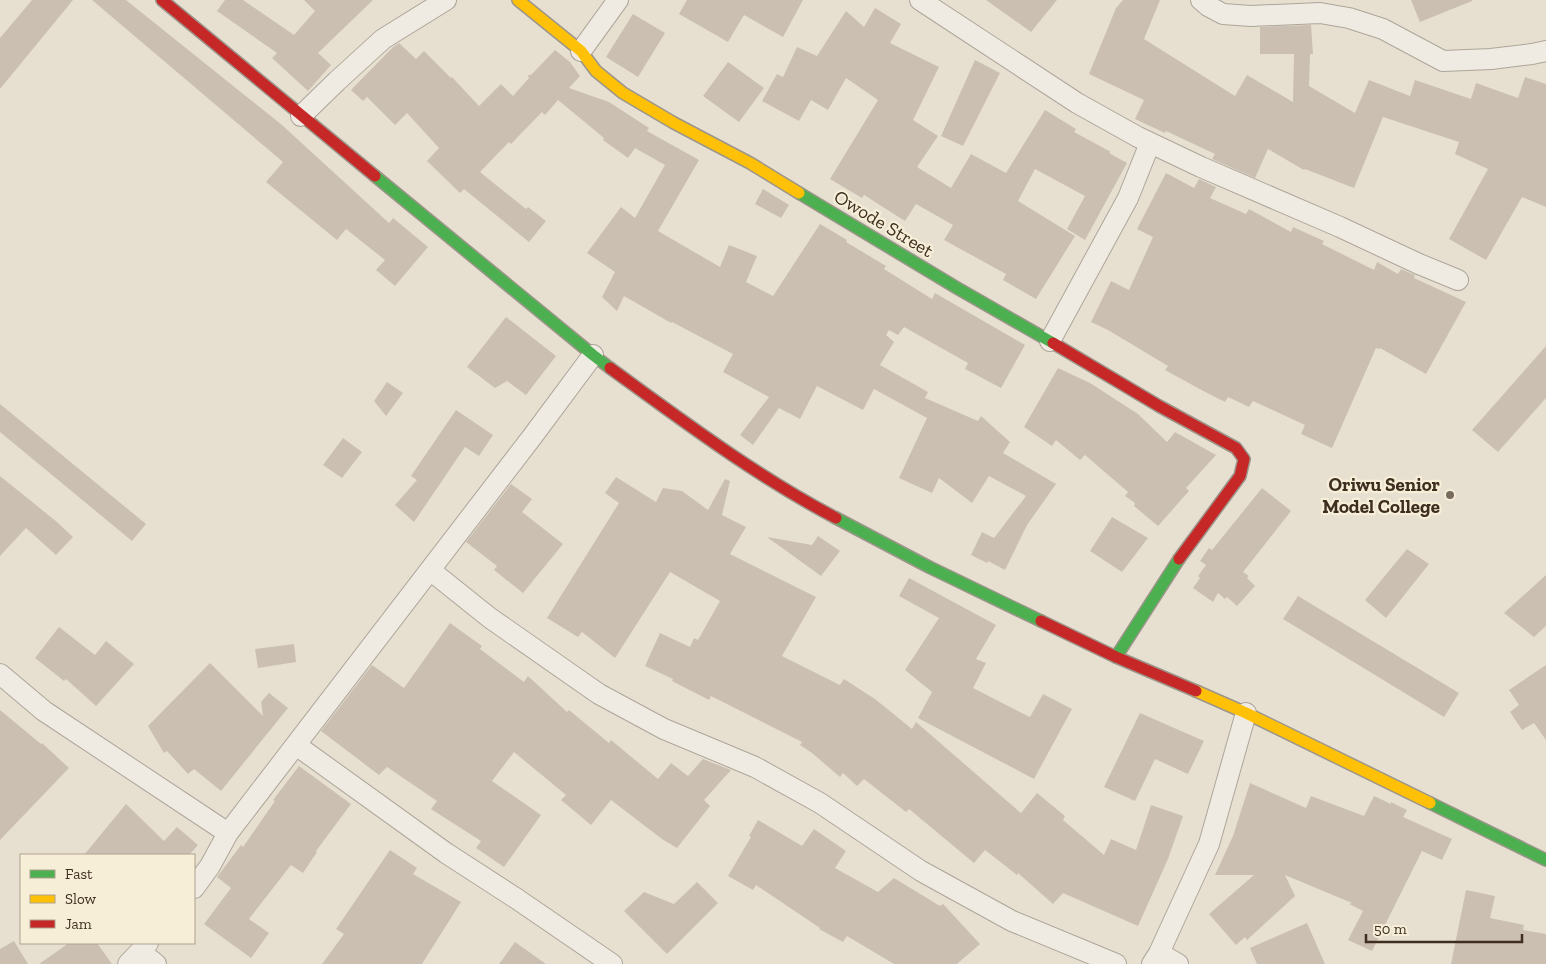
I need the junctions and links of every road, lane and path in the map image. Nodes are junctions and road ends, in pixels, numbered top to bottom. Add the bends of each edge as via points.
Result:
1 (162, 0) edge
2 (446, 0) edge
3 (518, 0) edge
4 (618, 0) edge
5 (920, 0) edge
6 (1201, 0) edge
7 (581, 51) junction
8 (1546, 51) edge
9 (301, 116) junction
10 (1150, 143) junction
11 (1458, 280) dead end
12 (1050, 342) junction
13 (593, 355) junction
14 (430, 570) junction
15 (1116, 657) junction
16 (0, 674) edge
17 (1246, 713) junction
18 (296, 745) junction
19 (228, 833) junction
20 (1546, 860) edge
21 (195, 887) edge
22 (1155, 959) edge
23 (612, 964) edge
24 (1116, 964) edge
25 (1178, 964) edge

1 - 9 main road
2 - 9 street via 383,39
3 - 7 main road, Owode Street
4 - 7 street
5 - 10 street via 1077,102
6 - 8 street via 1223,14 1320,13 1350,18 1382,29 1443,61 1490,59
7 - 12 main road, Owode Street via 596,71 623,93 750,163
9 - 13 main road
10 - 11 street
10 - 12 street via 1128,198
12 - 15 main road, Owode Street via 1236,448 1244,459 1240,476 1183,553
13 - 14 street
13 - 15 main road via 702,434 802,500 929,567
14 - 18 street
14 - 24 street via 490,618 599,694 664,729 754,766 820,803 920,871 1012,921
15 - 17 main road
16 - 19 street via 44,711
17 - 20 main road
17 - 22 street via 1209,844
18 - 19 street
18 - 23 street via 446,853
19 - 21 street
22 - 25 street

